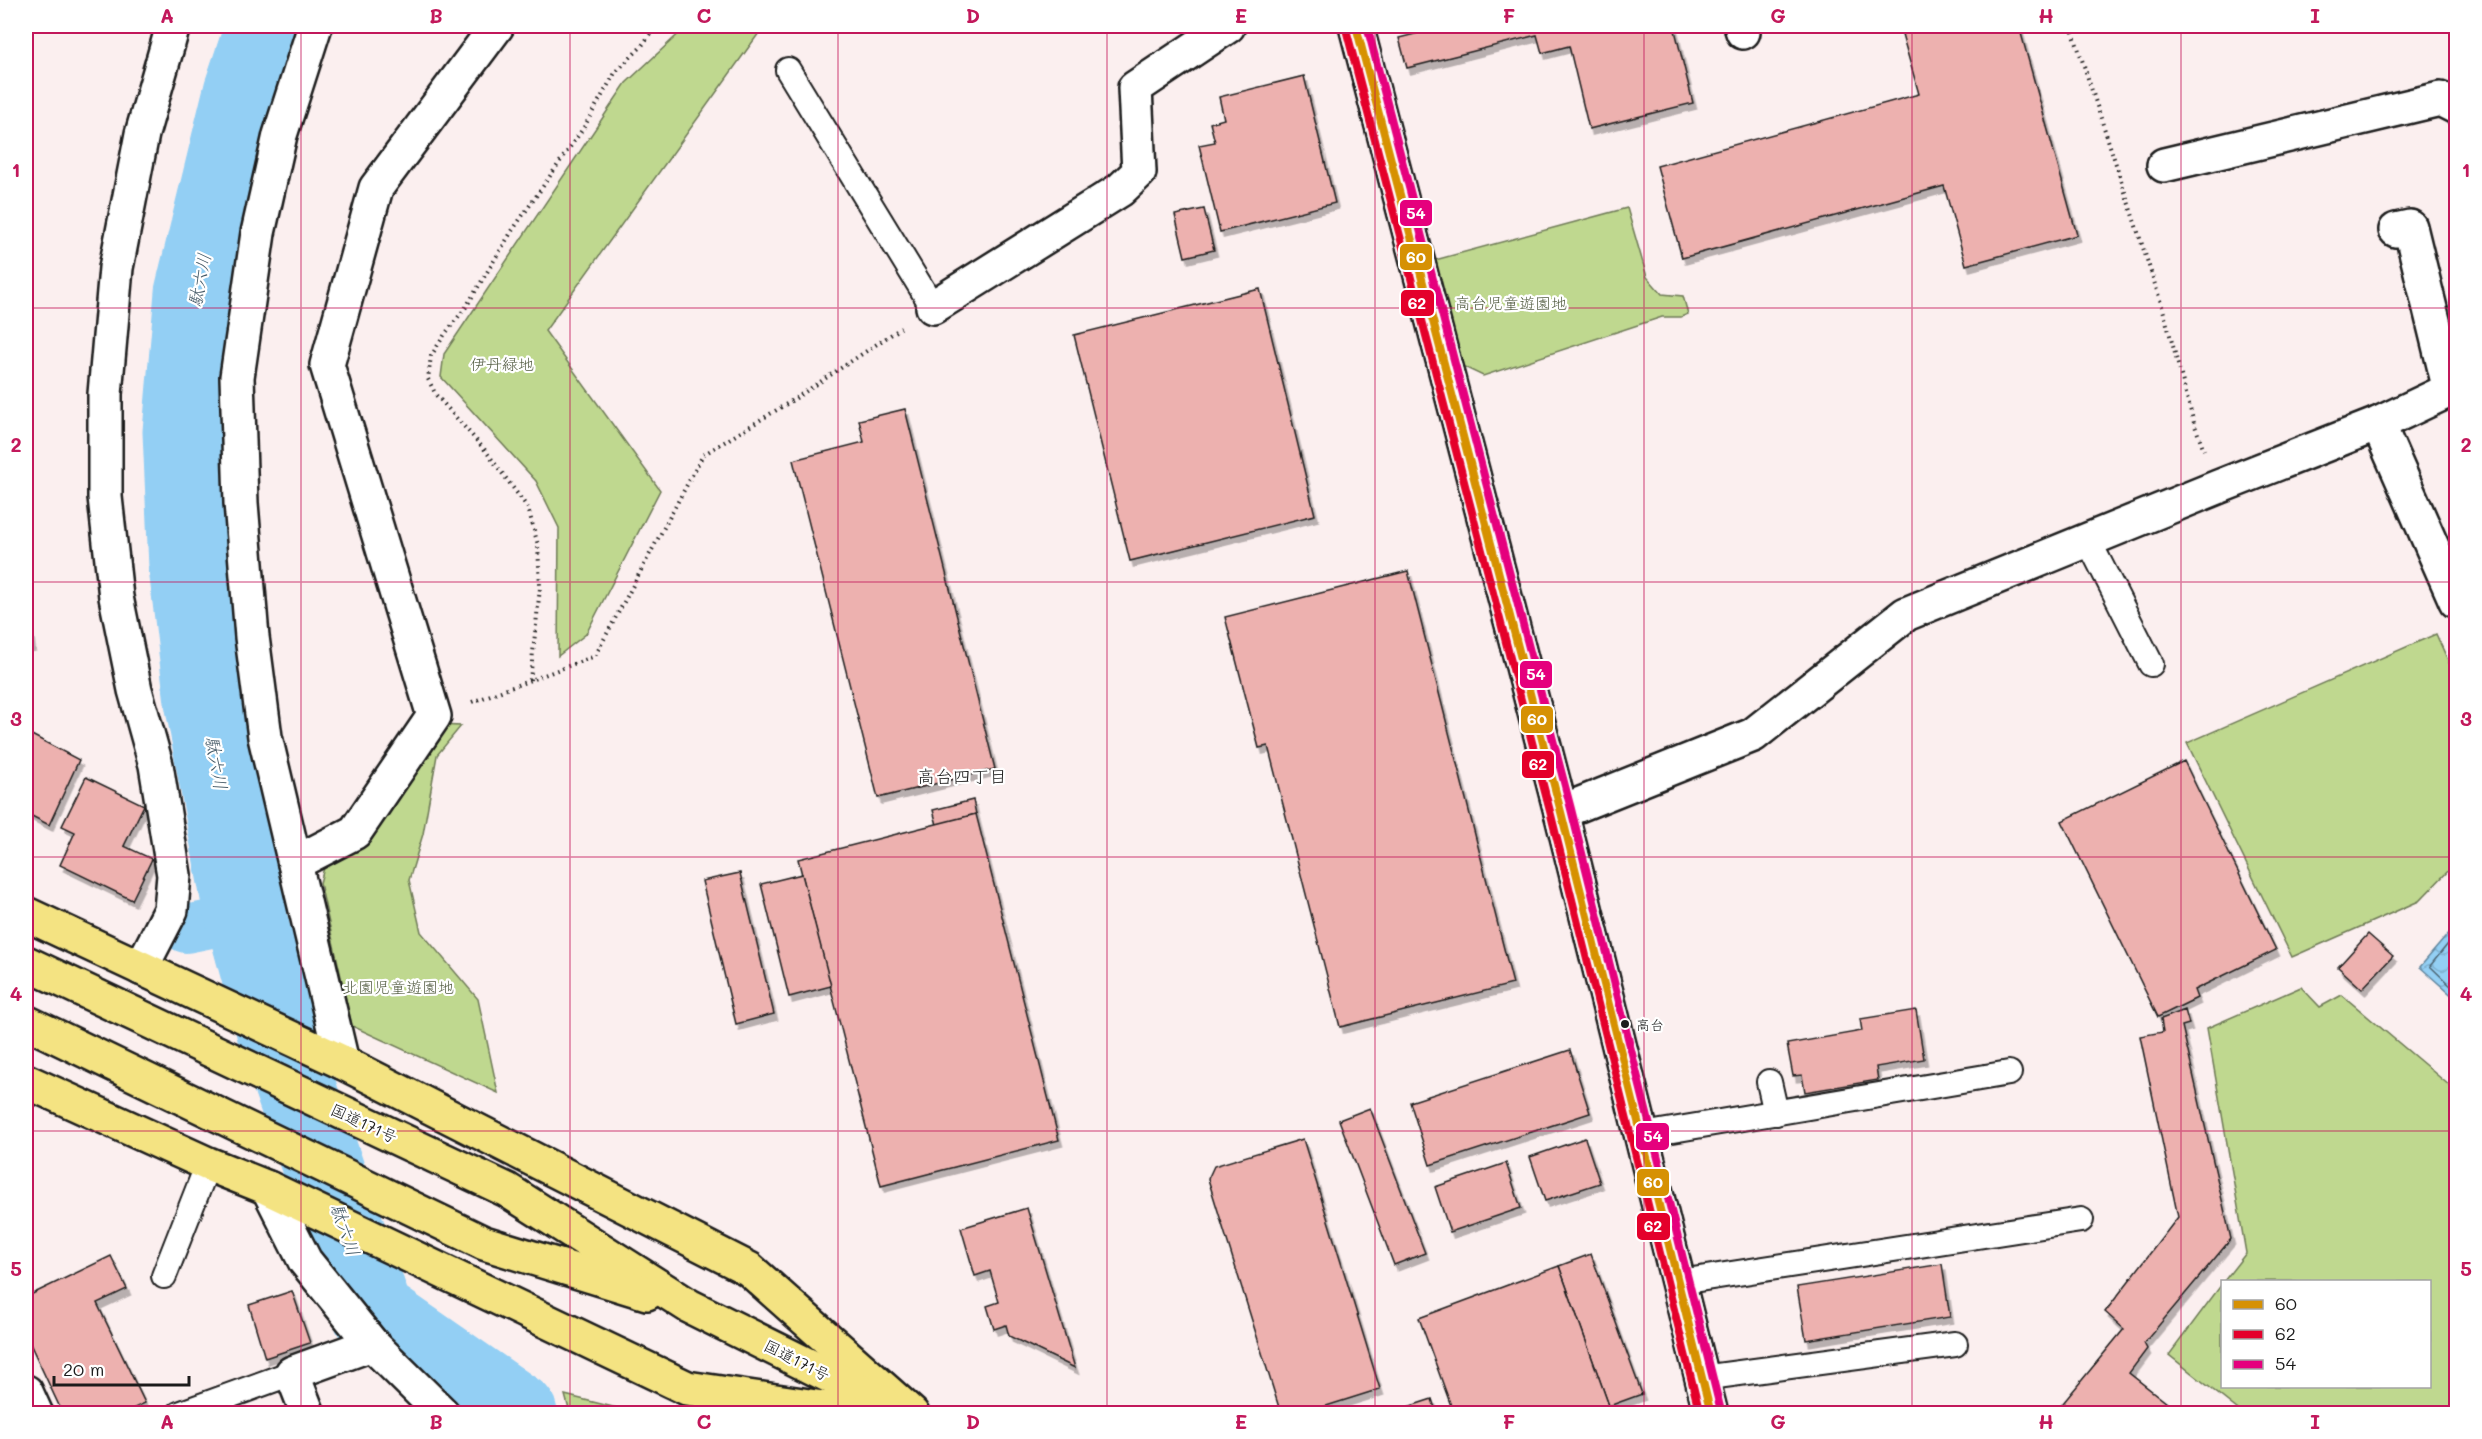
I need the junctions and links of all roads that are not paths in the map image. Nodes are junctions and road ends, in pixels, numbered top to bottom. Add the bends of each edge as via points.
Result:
1 (173, 26) edge
2 (315, 26) edge
3 (497, 26) edge
4 (1228, 26) edge
5 (1356, 26) edge
6 (788, 70) dead end
7 (2457, 107) edge
8 (2164, 165) dead end
9 (2409, 227) dead end
10 (933, 307) joint
11 (2453, 388) edge
12 (2378, 424) junction
13 (2088, 540) junction
14 (2448, 557) edge
15 (2457, 601) edge
16 (2151, 664) dead end
17 (1561, 812) junction
18 (296, 863) junction
19 (26, 914) edge
20 (26, 963) edge
21 (152, 973) junction
22 (26, 1022) edge
23 (329, 1056) junction
24 (2009, 1073) dead end
25 (26, 1081) edge
26 (1769, 1082) dead end
27 (1776, 1113) junction
28 (1643, 1135) junction
29 (208, 1164) junction
30 (282, 1195) junction
31 (2081, 1220) dead end
32 (164, 1276) dead end
33 (1680, 1282) junction
34 (689, 1306) junction
35 (372, 1344) junction
36 (1955, 1344) dead end
37 (292, 1373) junction
38 (1702, 1378) junction
39 (26, 1392) edge
40 (36, 1413) edge
41 (179, 1413) edge
42 (308, 1413) edge
43 (443, 1413) edge
44 (863, 1413) edge
45 (904, 1413) edge
46 (912, 1413) edge
47 (1711, 1413) edge

1 - 21 street via 142,134 116,267 105,394 105,497 116,597 135,690 156,765 174,875 171,910
2 - 18 street via 280,135 260,222 237,377 241,503 252,637 265,737
3 - 18 street via 376,188 327,365 434,716 355,832
4 - 10 street via 1135,88 1139,171 1120,190
5 - 17 street
6 - 10 lane
7 - 8 street via 2440,99
9 - 11 street
11 - 12 street
12 - 13 street
12 - 14 street
13 - 16 lane
13 - 17 street via 1906,614 1753,735
14 - 15 street
17 - 28 street
18 - 23 street
19 - 21 highway
20 - 34 highway, 国道171号 via 507,1190
21 - 23 highway
22 - 34 highway, 国道171号 via 484,1243
23 - 46 highway via 750,1269
24 - 27 lane
25 - 29 highway
26 - 27 lane
27 - 28 lane
28 - 33 street
29 - 30 highway
29 - 32 lane
30 - 35 street via 305,1261
30 - 44 highway via 687,1388
31 - 33 lane
33 - 38 street
34 - 45 highway, 国道171号
35 - 37 street
35 - 43 street
36 - 38 lane
37 - 41 lane
37 - 42 street
38 - 47 street
39 - 40 street

